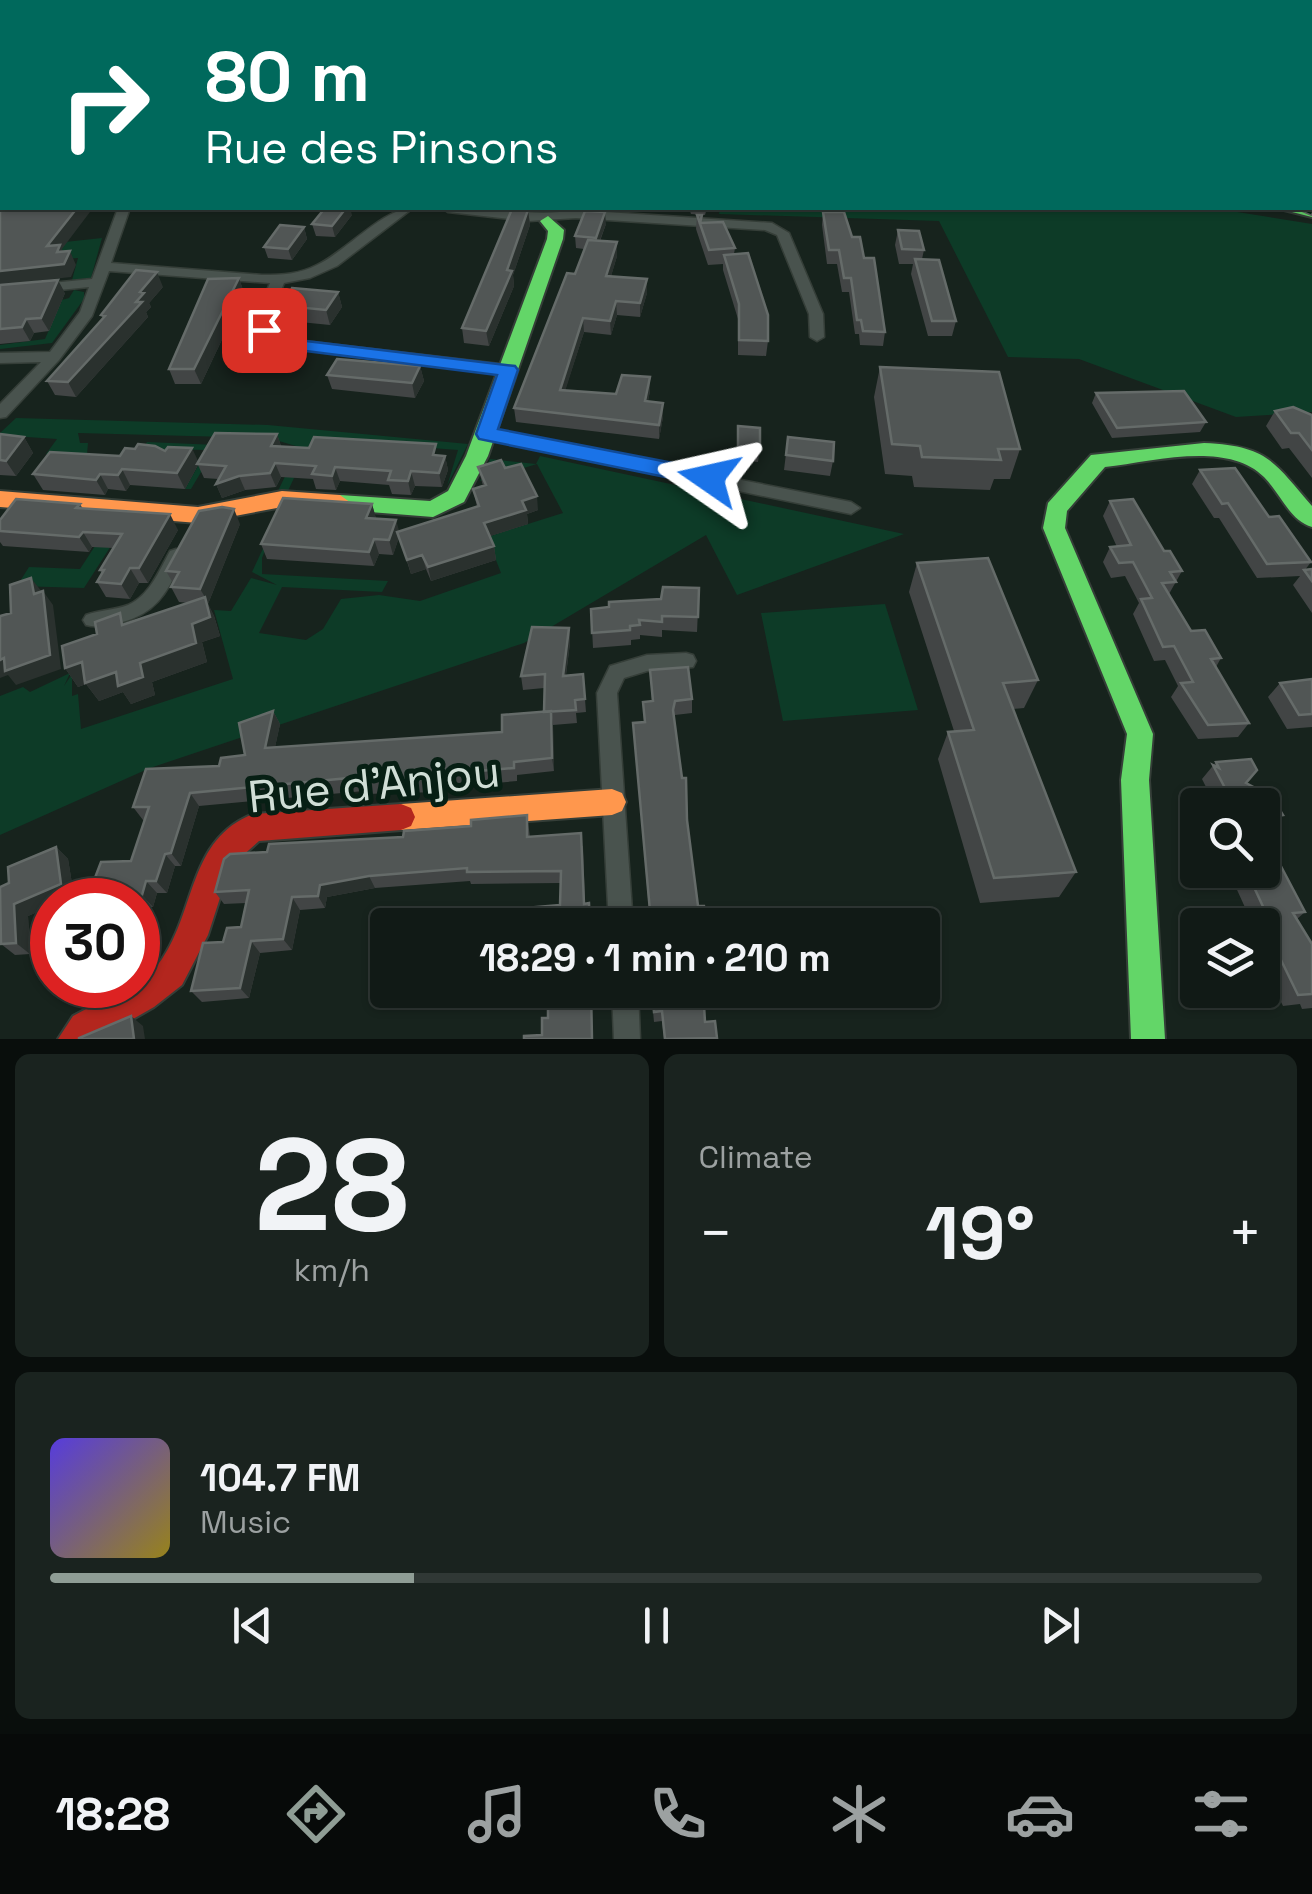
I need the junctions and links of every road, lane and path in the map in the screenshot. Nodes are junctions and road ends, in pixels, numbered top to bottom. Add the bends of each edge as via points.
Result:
1 (123, 210) edge
2 (404, 210) edge
3 (476, 210) edge
4 (548, 220) junction
5 (106, 267) junction
6 (278, 280) junction
7 (100, 282) junction
8 (0, 292) edge
9 (817, 338) dead end
10 (54, 357) junction
11 (0, 358) edge
12 (508, 370) junction
13 (0, 413) edge
14 (486, 434) junction
15 (0, 499) edge
16 (851, 508) dead end
17 (198, 515) junction
18 (1312, 519) edge
19 (94, 620) edge
20 (686, 661) dead end
21 (612, 802) junction
22 (620, 908) edge
23 (626, 1008) edge
24 (75, 1039) edge
25 (627, 1039) edge
26 (1148, 1039) edge

1 - 5 street
2 - 6 street via 322,268
3 - 4 street
4 - 9 street via 576,214 767,226 782,233 816,314
4 - 12 main road via 555,239
5 - 6 street
5 - 7 street
6 - 12 street via 262,320 264,330 282,342
7 - 8 street
7 - 10 street
10 - 11 street
10 - 13 street
12 - 14 main road
14 - 16 street
14 - 17 main road via 456,496 433,509 282,500
15 - 17 main road
17 - 19 street via 153,600 132,614
18 - 26 main road via 1262,463 1232,452 1099,460 1056,509 1054,528 1140,734 1135,780
20 - 21 street via 617,672 607,693
21 - 22 street
21 - 24 main road, Rue d'Anjou via 253,828 228,842 211,868 186,953 168,979
23 - 25 street

